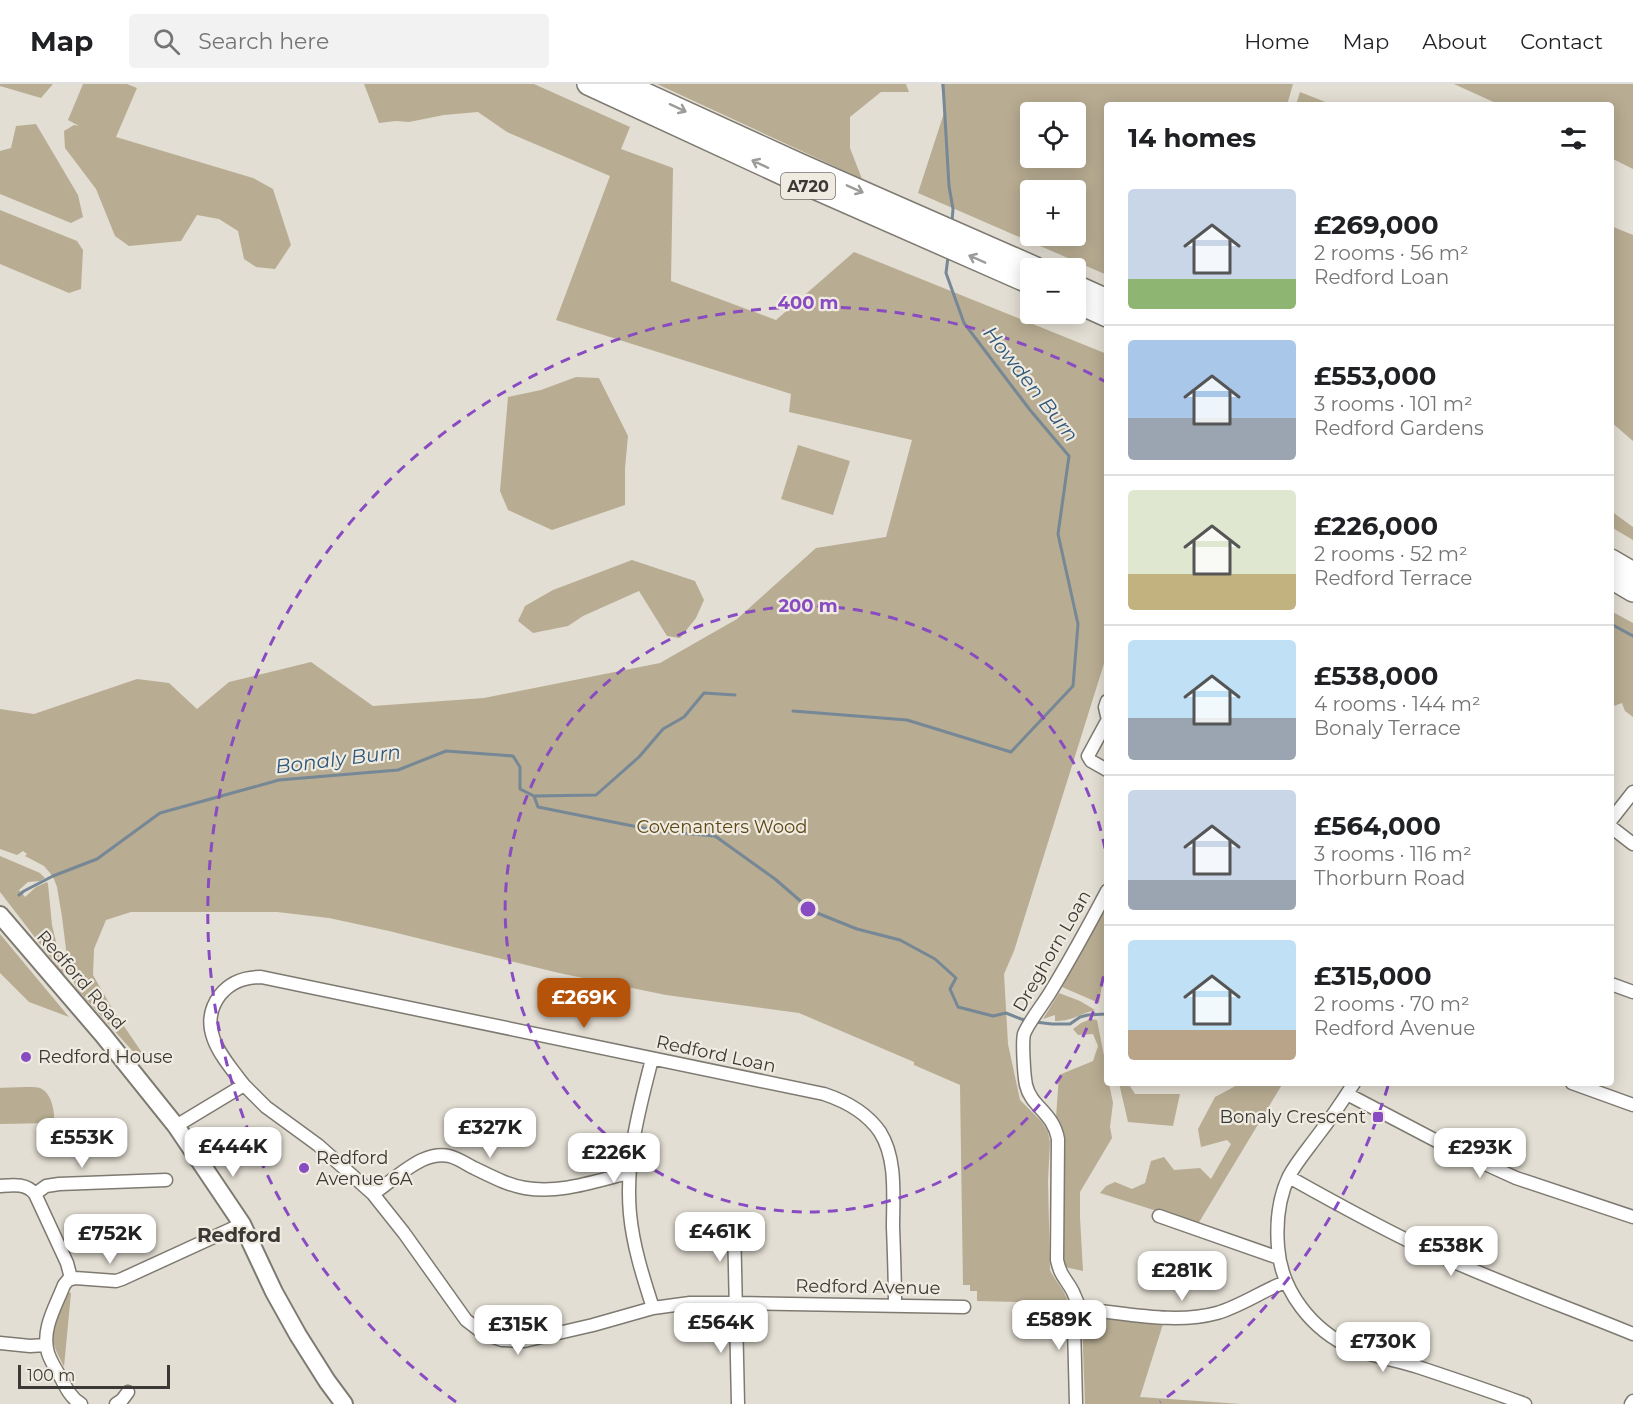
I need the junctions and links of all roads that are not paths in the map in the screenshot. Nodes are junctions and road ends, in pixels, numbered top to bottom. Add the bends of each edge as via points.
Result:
1 (588, 84) edge
2 (624, 84) edge
3 (1020, 261) edge
4 (1020, 279) edge
5 (1086, 291) edge
6 (1104, 299) edge
7 (1086, 307) edge
8 (1104, 315) edge
9 (1614, 562) edge
10 (1633, 573) edge
11 (1614, 580) edge
12 (1633, 591) edge
13 (1104, 727) edge
14 (1104, 768) edge
15 (1633, 792) edge
16 (1614, 816) edge
17 (1614, 829) edge
18 (1633, 844) edge
19 (1104, 896) edge
20 (0, 915) edge
21 (1614, 985) edge
22 (1633, 992) edge
23 (652, 1059) junction
24 (243, 1085) junction
25 (1580, 1086) edge
26 (1351, 1088) edge
27 (1633, 1105) edge
28 (176, 1126) junction
29 (629, 1173) junction
30 (1289, 1177) junction
31 (166, 1181) dead end
32 (0, 1185) edge
33 (35, 1194) junction
34 (373, 1194) junction
35 (1633, 1217) edge
36 (1166, 1221) dead end
37 (734, 1223) dead end
38 (242, 1224) junction
39 (1279, 1258) junction
40 (71, 1278) junction
41 (1285, 1282) junction
42 (735, 1303) junction
43 (895, 1305) junction
44 (964, 1307) dead end
45 (653, 1308) junction
46 (1082, 1311) junction
47 (1633, 1334) edge
48 (0, 1343) edge
49 (46, 1345) junction
50 (128, 1392) dead end
51 (81, 1404) edge
52 (116, 1404) edge
53 (344, 1404) edge
54 (738, 1404) edge
55 (1076, 1404) edge
56 (1525, 1404) edge

4 -> 1 highway, A720
2 -> 3 highway, A720
5 - 6 highway
7 - 8 highway
9 - 10 highway
11 - 12 highway
13 - 14 street via 1088,756
15 - 16 street
17 - 18 street
19 - 46 street, Dreghorn Loan via 1023,1037 1026,1084 1056,1128 1058,1139 1059,1272
20 - 28 main road, Redford Road
21 - 22 street
23 - 24 street, Redford Loan via 272,978 249,977 223,991 210,1022 219,1051
23 - 29 street via 634,1133
23 - 43 street, Redford Loan via 824,1094 872,1123 886,1146 892,1172
24 - 28 street
24 - 34 street, Redford Avenue
25 - 27 street
26 - 30 street
26 - 35 street via 1441,1144 1516,1178
28 - 38 main road, Redford Road
29 - 34 street via 553,1190 525,1188 439,1155 421,1160
29 - 45 street via 634,1240
30 - 39 street via 1279,1202
30 - 47 street via 1434,1253
31 - 33 street via 59,1184 46,1186
32 - 33 street via 20,1185
33 - 40 street
34 - 45 street, Redford Avenue via 466,1320 483,1334 524,1341
36 - 39 street
37 - 42 street
38 - 40 street via 116,1281
38 - 53 main road, Redford Road via 298,1335
39 - 41 street
40 - 49 street via 64,1285 47,1328
41 - 46 street via 1238,1305 1191,1317
41 - 56 street via 1310,1319 1329,1336 1354,1349
42 - 43 street, Redford Avenue
42 - 45 street, Redford Avenue
42 - 54 street
43 - 44 street, Redford Avenue
46 - 55 street via 1074,1325
48 - 49 street
49 - 51 street via 66,1389
50 - 52 street

